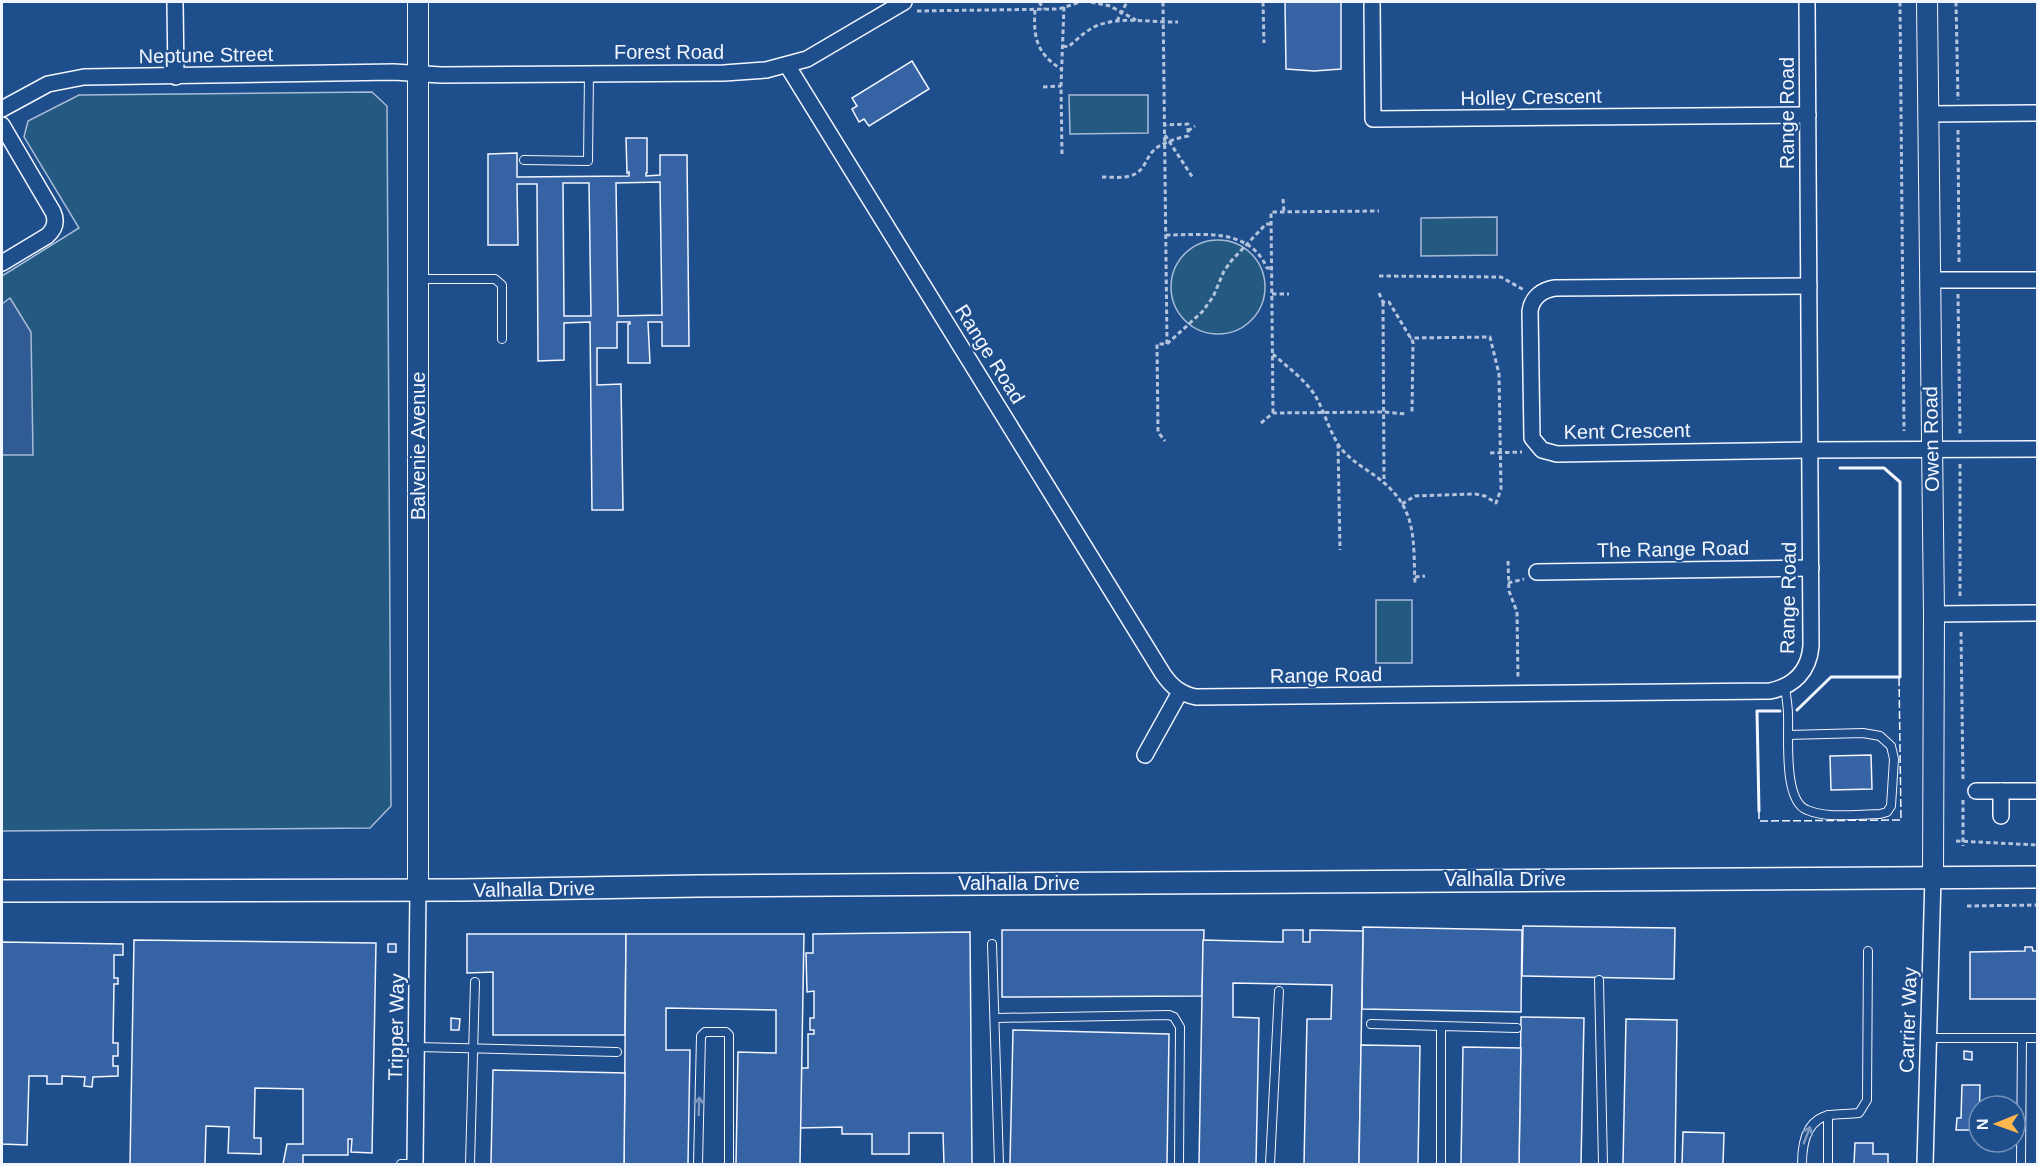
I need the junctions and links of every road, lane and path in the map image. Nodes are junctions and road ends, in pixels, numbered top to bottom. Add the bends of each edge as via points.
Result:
1 (175, 2) edge
2 (418, 2) edge
3 (1039, 2) edge
4 (1080, 2) edge
5 (1091, 2) edge
6 (1110, 2) edge
7 (1127, 2) edge
8 (1163, 2) edge
9 (1263, 2) edge
10 (1372, 2) edge
11 (1807, 2) edge
12 (1900, 2) edge
13 (1927, 2) edge
14 (1956, 2) edge
15 (908, 6) edge
16 (1064, 6) junction
17 (1110, 6) junction
18 (883, 7) edge
19 (1044, 9) junction
20 (1035, 10) junction
21 (1122, 12) junction
22 (1117, 21) junction
23 (1138, 21) junction
24 (1178, 22) dead end
25 (1163, 23) junction
26 (1264, 43) dead end
27 (1063, 46) junction
28 (787, 65) junction
29 (1061, 69) junction
30 (589, 73) junction
31 (417, 74) junction
32 (176, 77) junction
33 (1060, 86) junction
34 (1043, 87) dead end
35 (1958, 102) dead end
36 (2, 109) edge
37 (2037, 113) edge
38 (1928, 114) junction
39 (1808, 115) junction
40 (2, 125) edge
41 (1164, 125) junction
42 (1958, 125) dead end
43 (1195, 126) dead end
44 (1188, 131) junction
45 (1165, 135) junction
46 (1171, 142) junction
47 (1165, 144) junction
48 (1062, 154) dead end
49 (524, 160) dead end
50 (1102, 177) dead end
51 (1193, 178) dead end
52 (1283, 199) dead end
53 (1379, 211) dead end
54 (1284, 212) junction
55 (1271, 224) junction
56 (1166, 235) junction
57 (1248, 244) junction
58 (1159, 250) dead end
59 (1166, 250) junction
60 (2, 263) edge
61 (1271, 268) junction
62 (1959, 269) dead end
63 (1379, 276) dead end
64 (418, 279) junction
65 (1930, 280) junction
66 (2037, 280) edge
67 (1809, 286) junction
68 (1379, 293) dead end
69 (1272, 294) junction
70 (1289, 294) dead end
71 (1958, 294) dead end
72 (1536, 297) junction
73 (1383, 302) junction
74 (1410, 338) junction
75 (502, 339) dead end
76 (1167, 344) junction
77 (1272, 354) junction
78 (1323, 412) junction
79 (1384, 412) junction
80 (1273, 413) junction
81 (1406, 414) dead end
82 (1412, 414) dead end
83 (1261, 423) dead end
84 (1904, 431) dead end
85 (1960, 436) dead end
86 (1165, 441) dead end
87 (1338, 443) junction
88 (2037, 449) edge
89 (1810, 450) junction
90 (1931, 450) junction
91 (1501, 452) junction
92 (1527, 452) dead end
93 (1490, 453) dead end
94 (1960, 461) dead end
95 (1384, 482) junction
96 (1402, 504) junction
97 (1340, 550) dead end
98 (1508, 561) dead end
99 (1811, 568) junction
100 (1531, 575) joint
101 (1425, 576) dead end
102 (1415, 577) junction
103 (1508, 583) junction
104 (1415, 584) dead end
105 (1960, 600) dead end
106 (2037, 613) edge
107 (1934, 614) junction
108 (1961, 632) dead end
109 (1518, 681) dead end
110 (1785, 687) junction
111 (1180, 692) junction
112 (1788, 735) junction
113 (1145, 755) dead end
114 (2037, 790) edge
115 (1976, 791) dead end
116 (2001, 791) junction
117 (2001, 816) dead end
118 (1956, 841) dead end
119 (1963, 844) junction
120 (2037, 845) edge
121 (1933, 877) junction
122 (2037, 877) edge
123 (418, 890) junction
124 (2, 891) edge
125 (2037, 905) edge
126 (1967, 906) dead end
127 (992, 944) dead end
128 (1868, 951) dead end
129 (1599, 980) dead end
130 (476, 982) dead end
131 (1279, 991) dead end
132 (996, 1018) junction
133 (1371, 1023) dead end
134 (1441, 1026) junction
135 (1517, 1028) dead end
136 (1929, 1038) junction
137 (2022, 1038) junction
138 (2037, 1038) edge
139 (417, 1047) junction
140 (474, 1048) junction
141 (617, 1052) dead end
142 (1828, 1115) junction
143 (411, 1164) edge
144 (470, 1164) edge
145 (698, 1164) edge
146 (729, 1164) edge
147 (999, 1164) edge
148 (1179, 1164) edge
149 (1270, 1164) edge
150 (1441, 1164) edge
151 (1603, 1164) edge
152 (1802, 1164) edge
153 (1828, 1164) edge
154 (1925, 1164) edge
155 (2021, 1164) edge

1 - 32 street
2 - 31 street, Balvenie Avenue
3 - 19 path
4 - 16 path
5 - 17 path
6 - 17 path
7 - 21 path
8 - 25 path
9 - 26 path
10 - 39 street, Holley Crescent via 1373,119
11 - 39 street, Range Road
12 - 84 path
13 - 38 street, Owen Road
14 - 35 path
15 - 18 street, Forest Road
15 - 20 path
16 - 19 path
16 - 27 path
17 - 21 path
18 - 28 street, Forest Road via 815,56
19 - 20 path
20 - 29 path via 1036,40 1050,62
21 - 22 path
21 - 23 path
22 - 23 path
22 - 27 path via 1099,25 1068,47
23 - 25 path
24 - 25 path
25 - 41 path
27 - 29 path
28 - 30 street, Forest Road via 724,73
28 - 111 street, Range Road via 1163,674
29 - 33 path
30 - 31 street, Forest Road
30 - 49 lane via 588,161
31 - 32 street, Neptune Street
31 - 64 street, Balvenie Avenue
32 - 36 street, Neptune Street via 60,80 35,89
33 - 34 path
33 - 48 path
37 - 38 street
38 - 65 street, Owen Road
39 - 67 street, Range Road
40 - 60 street via 55,221 47,236
41 - 44 path via 1188,124
41 - 45 path
42 - 62 path
43 - 44 path
44 - 46 path via 1188,136
45 - 46 path
45 - 47 path
46 - 47 path
46 - 51 path
47 - 50 path via 1152,151 1136,174
47 - 56 path
52 - 54 path
53 - 54 path
54 - 55 path via 1271,212
55 - 57 path via 1266,224
55 - 61 path
56 - 57 path via 1218,235
56 - 59 path
57 - 61 path
57 - 76 path via 1224,271 1202,312
58 - 59 path
59 - 76 path
61 - 69 path
63 - 72 path via 1501,277
64 - 75 lane via 495,279 502,285
64 - 123 street, Balvenie Avenue
65 - 66 street
65 - 90 street, Owen Road
67 - 72 street via 1556,288
67 - 89 street, Range Road
68 - 73 path
69 - 70 path
69 - 77 path
71 - 85 path
72 - 89 street, Kent Crescent via 1530,312 1531,431 1542,450 1557,454
73 - 74 path via 1389,302
73 - 79 path
74 - 82 path
74 - 91 path via 1490,337 1499,374
76 - 86 path via 1157,344 1158,432
77 - 78 path via 1306,385
77 - 80 path
78 - 79 path
78 - 80 path
78 - 87 path
79 - 81 path
79 - 95 path
80 - 83 path
87 - 95 path via 1354,461
87 - 97 path
88 - 90 street, Kent Crescent
89 - 90 street, Kent Crescent
89 - 99 street, Range Road
90 - 107 street, Owen Road
91 - 92 path
91 - 93 path
91 - 96 path via 1501,489 1496,503 1475,494 1415,496
94 - 105 path
95 - 96 path
96 - 102 path via 1413,532
98 - 103 path
99 - 100 street, The Range Road
99 - 110 street, Range Road via 1810,656 1801,675
100 - 103 path
101 - 102 path
102 - 104 path
103 - 109 path via 1517,612
106 - 107 street
107 - 121 street, Owen Road
108 - 119 path
110 - 111 street, Range Road via 1770,691 1219,697
110 - 112 lane
111 - 113 street
112 - 112 lane via 1793,792 1804,810 1821,814 1887,812 1891,806 1894,759 1891,746 1880,736
114 - 116 street
115 - 116 street
116 - 117 street
118 - 119 path
119 - 120 path
121 - 122 main road, Valhalla Drive
121 - 123 main road, Valhalla Drive
121 - 136 street, Carrier Way
123 - 124 main road, Valhalla Drive
123 - 139 street, Tripper Way
125 - 126 path
127 - 132 lane
128 - 142 lane via 1867,1100 1859,1113
129 - 151 lane
130 - 140 lane
131 - 149 lane
132 - 147 lane
132 - 148 lane via 1174,1017 1180,1027
133 - 134 lane
134 - 135 lane
134 - 150 lane
136 - 137 lane
136 - 154 street, Carrier Way
137 - 138 lane
137 - 155 lane
139 - 140 lane
139 - 143 street, Tripper Way
140 - 141 lane
140 - 144 lane
152 -> 142 lane via 1810,1126
142 - 153 lane
145 -> 146 lane via 705,1032 729,1035

